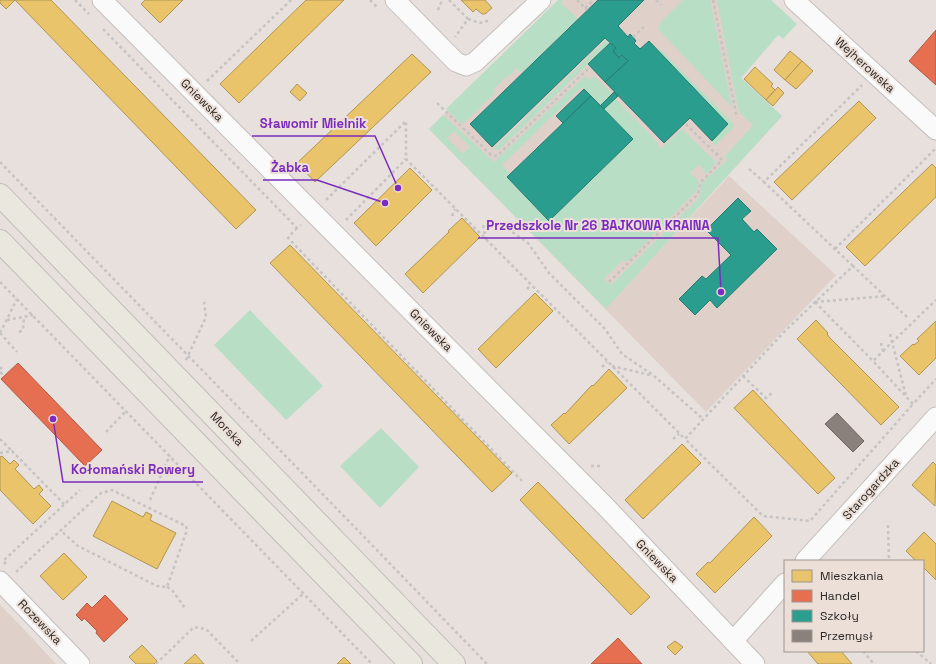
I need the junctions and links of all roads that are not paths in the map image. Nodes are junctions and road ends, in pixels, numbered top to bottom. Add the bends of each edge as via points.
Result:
1 (102, 0) edge
2 (394, 0) edge
3 (541, 0) edge
4 (794, 0) edge
5 (936, 130) edge
6 (0, 195) edge
7 (0, 241) edge
8 (936, 417) edge
9 (806, 560) edge
10 (7, 573) edge
11 (784, 584) edge
12 (733, 640) junction
13 (80, 664) edge
14 (411, 664) edge
15 (454, 664) edge
16 (755, 664) edge

1 - 12 street, Gniewska via 605,506
2 - 3 street via 456,62 466,66 475,62
4 - 5 street, Wejherowska
6 - 15 main road, Morska
7 - 14 main road
8 - 9 street, Starogardzka
10 - 13 street, Rozewska
11 - 12 street
12 - 16 street, Gniewska

